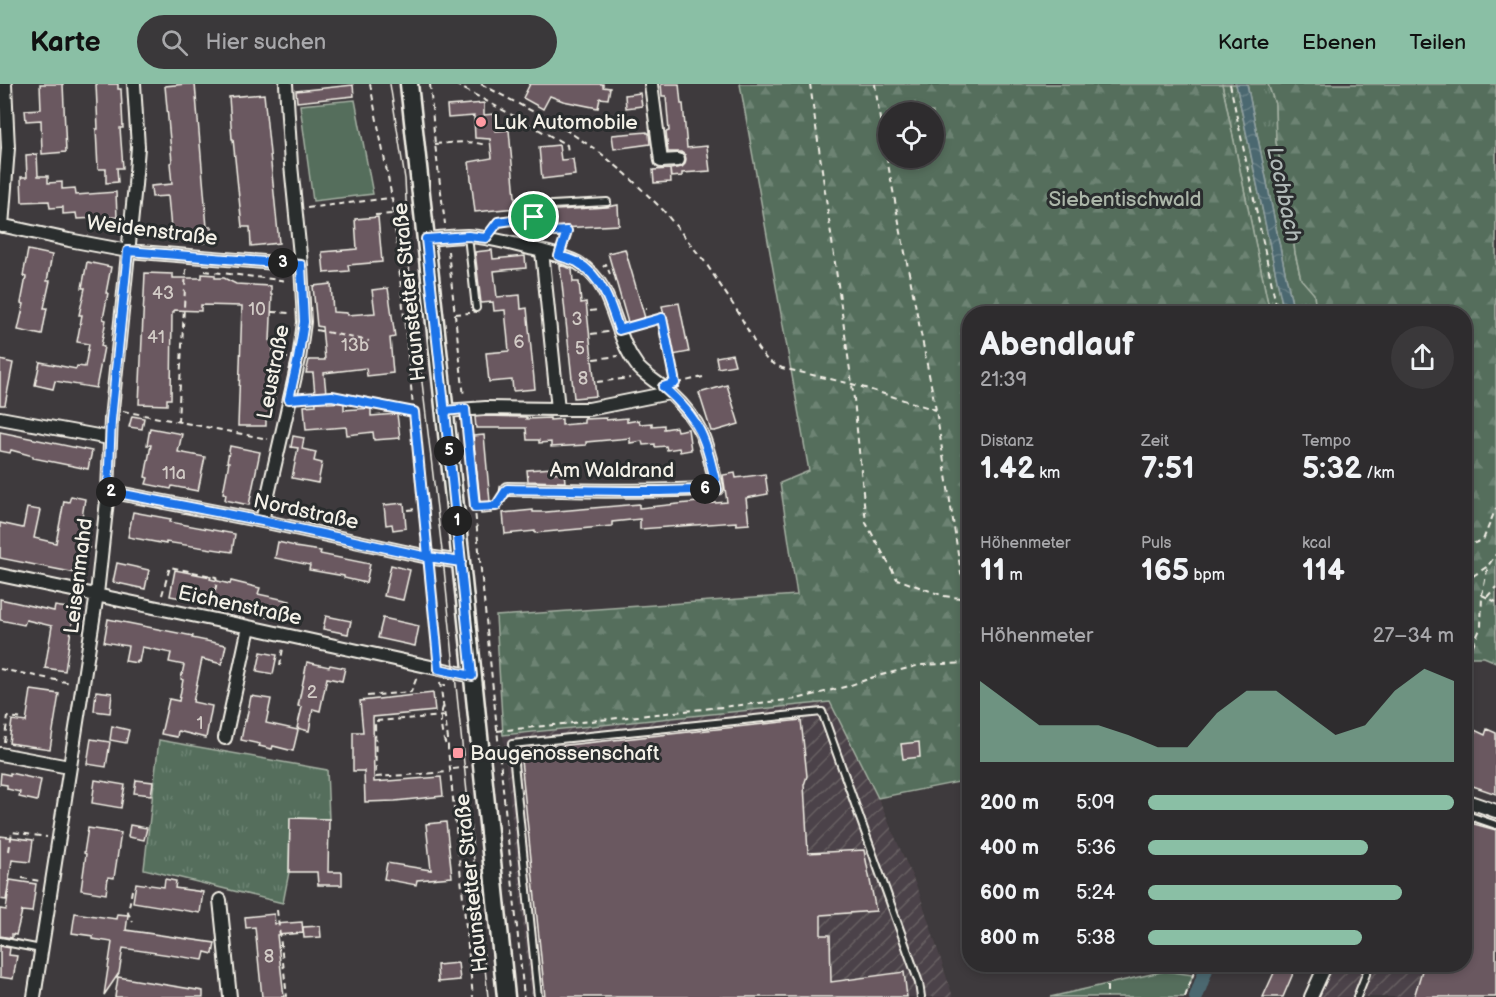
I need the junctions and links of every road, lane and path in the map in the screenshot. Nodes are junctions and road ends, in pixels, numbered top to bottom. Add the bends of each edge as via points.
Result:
1 (5, 84) edge
2 (134, 84) edge
3 (286, 84) edge
4 (370, 84) edge
5 (409, 84) edge
6 (430, 84) edge
7 (455, 84) edge
8 (481, 84) edge
9 (651, 84) edge
10 (810, 84) edge
11 (875, 84) edge
12 (1230, 84) edge
13 (435, 144) junction
14 (485, 145) dead end
15 (568, 152) dead end
16 (678, 160) dead end
17 (392, 198) junction
18 (607, 202) dead end
19 (296, 209) junction
20 (393, 214) junction
21 (375, 215) dead end
22 (534, 217) junction
23 (1, 225) edge
24 (468, 236) junction
25 (447, 237) junction
26 (486, 238) junction
27 (426, 239) junction
28 (128, 251) junction
29 (542, 251) junction
30 (559, 256) junction
31 (301, 265) junction
32 (186, 269) dead end
33 (203, 271) dead end
34 (302, 283) junction
35 (1276, 306) edge
36 (476, 308) dead end
37 (272, 312) dead end
38 (304, 314) junction
39 (303, 327) junction
40 (619, 330) junction
41 (591, 334) dead end
42 (369, 341) dead end
43 (630, 354) junction
44 (594, 358) dead end
45 (640, 369) junction
46 (703, 377) dead end
47 (597, 382) dead end
48 (852, 384) junction
49 (669, 393) junction
50 (289, 399) junction
51 (112, 409) junction
52 (465, 409) junction
53 (558, 409) junction
54 (936, 410) junction
55 (445, 411) junction
56 (414, 412) junction
57 (0, 418) edge
58 (177, 422) junction
59 (109, 438) junction
60 (279, 441) junction
61 (507, 489) joint
62 (108, 491) junction
63 (475, 507) junction
64 (423, 508) junction
65 (1496, 508) edge
66 (408, 510) dead end
67 (262, 521) junction
68 (1472, 543) edge
69 (1496, 554) edge
70 (428, 557) junction
71 (461, 562) junction
72 (1488, 566) junction
73 (0, 575) edge
74 (962, 575) edge
75 (1472, 577) edge
76 (1496, 587) edge
77 (97, 594) junction
78 (1482, 595) junction
79 (1487, 597) junction
80 (962, 599) edge
81 (1496, 602) edge
82 (159, 608) junction
83 (208, 618) junction
84 (249, 627) junction
85 (285, 635) junction
86 (1472, 647) edge
87 (962, 663) edge
88 (423, 665) junction
89 (280, 666) dead end
90 (0, 669) edge
91 (439, 669) junction
92 (472, 676) junction
93 (82, 686) junction
94 (440, 686) junction
95 (445, 687) dead end
96 (367, 696) dead end
97 (443, 707) junction
98 (440, 716) junction
99 (445, 716) junction
100 (23, 719) dead end
101 (497, 730) junction
102 (225, 738) dead end
103 (448, 749) junction
104 (1, 754) edge
105 (468, 764) dead end
106 (69, 767) junction
107 (452, 769) junction
108 (1472, 803) edge
109 (1496, 811) edge
110 (1472, 817) edge
111 (1496, 825) edge
112 (58, 839) junction
113 (9, 851) dead end
114 (22, 878) dead end
115 (51, 883) junction
116 (132, 890) dead end
117 (220, 900) dead end
118 (277, 910) dead end
119 (132, 922) dead end
120 (0, 941) edge
121 (41, 949) junction
122 (1194, 972) edge
123 (1322, 972) edge
124 (1367, 972) edge
125 (1107, 986) dead end
126 (33, 997) edge
127 (230, 997) edge
128 (287, 997) edge
129 (472, 997) edge
130 (506, 997) edge
131 (524, 997) edge
132 (538, 997) edge
133 (921, 997) edge
134 (1107, 997) edge
135 (1185, 997) edge
136 (1311, 997) edge
137 (1357, 997) edge

1 - 23 street via 8,148
2 - 28 street, Leisenmahd via 138,147
3 - 19 street, Leustraße
4 - 17 path
5 - 27 main road, Haunstetter Straße
6 - 13 path, Haunstetter Straße
7 - 15 path via 567,145
8 - 48 path via 560,126 626,174 663,210 705,262 768,361 782,368
9 - 16 street via 661,162
10 - 48 path
11 - 54 path
12 - 35 path
13 - 14 path
13 - 25 path, Haunstetter Straße
17 - 19 path
17 - 20 path
18 - 22 lane via 533,206
19 - 31 street, Leustraße
20 - 21 path
20 - 56 path
22 - 26 lane via 498,222
22 - 30 path via 535,233 567,231
23 - 28 street, Weidenstraße
24 - 25 street
24 - 26 street
24 - 36 lane
25 - 27 street
25 - 52 path, Haunstetter Straße
26 - 29 street
27 - 55 main road, Haunstetter Straße
28 - 31 street, Weidenstraße
28 - 51 street, Leisenmahd
29 - 30 street
29 - 53 street
30 - 40 street via 594,275
31 - 34 street, Leustraße
32 - 58 path
33 - 34 path
34 - 38 street, Leustraße
37 - 38 path
38 - 39 street, Leustraße
39 - 42 path
39 - 50 street, Leustraße
40 - 41 path
40 - 43 street
40 - 46 path via 662,318 675,383
43 - 44 path
43 - 45 street
45 - 47 path via 635,377
45 - 49 street
48 - 54 path
48 - 80 path via 866,523 897,579
49 - 53 street via 589,409
49 - 61 street, Am Waldrand via 700,428 717,489
50 - 56 path via 332,396
50 - 60 street, Leustraße
51 - 58 path
51 - 59 street, Leisenmahd
52 - 53 street
52 - 55 street
52 - 63 path, Haunstetter Straße
54 - 74 path
55 - 71 main road, Haunstetter Straße
56 - 64 path
57 - 59 street
58 - 60 path
59 - 62 street, Leisenmahd
60 - 67 street, Leustraße
61 - 63 path via 496,506
62 - 67 street, Nordstraße
62 - 77 street, Leisenmahd
63 - 101 path, Haunstetter Straße
64 - 66 path
64 - 70 path
65 - 68 path via 1483,540
67 - 70 street, Nordstraße
69 - 72 path
70 - 71 street, Nordstraße
70 - 91 path
71 - 92 main road, Haunstetter Straße
72 - 75 path
72 - 78 path
73 - 77 street, Eichenstraße
76 - 79 path
77 - 82 street, Eichenstraße
77 - 93 street, Leisenmahd
78 - 79 path
78 - 86 path via 1481,627
79 - 81 path
82 - 83 street, Eichenstraße
82 - 83 path via 170,567 216,578
83 - 84 street, Eichenstraße
84 - 85 street, Eichenstraße
84 - 102 street
85 - 88 street, Eichenstraße
85 - 89 path
87 - 101 path via 920,664 796,699
88 - 91 street, Eichenstraße
88 - 96 path via 411,692
90 - 93 path
91 - 92 street, Eichenstraße
91 - 94 path
92 - 130 main road, Haunstetter Straße
93 - 106 street, Leisenmahd
94 - 95 path
94 - 97 path
97 - 98 path
97 - 99 path
98 - 99 path
98 - 103 path
98 - 107 path via 375,721 376,777
99 - 103 path
100 - 104 path via 8,717
101 - 131 path, Haunstetter Straße
103 - 107 path
104 - 106 street
105 - 107 path via 468,768
106 - 112 street, Leisenmahd
107 - 129 path
108 - 109 street
110 - 111 lane
112 - 113 path via 12,832
112 - 115 street, Leisenmahd
114 - 115 path
115 - 121 street, Leisenmahd
116 - 119 path via 128,913
117 - 127 street
118 - 128 path
120 - 121 lane
121 - 126 street, Leisenmahd
122 - 135 path
123 - 136 street
124 - 137 lane
125 - 134 path
132 - 133 lane via 512,744 822,712

